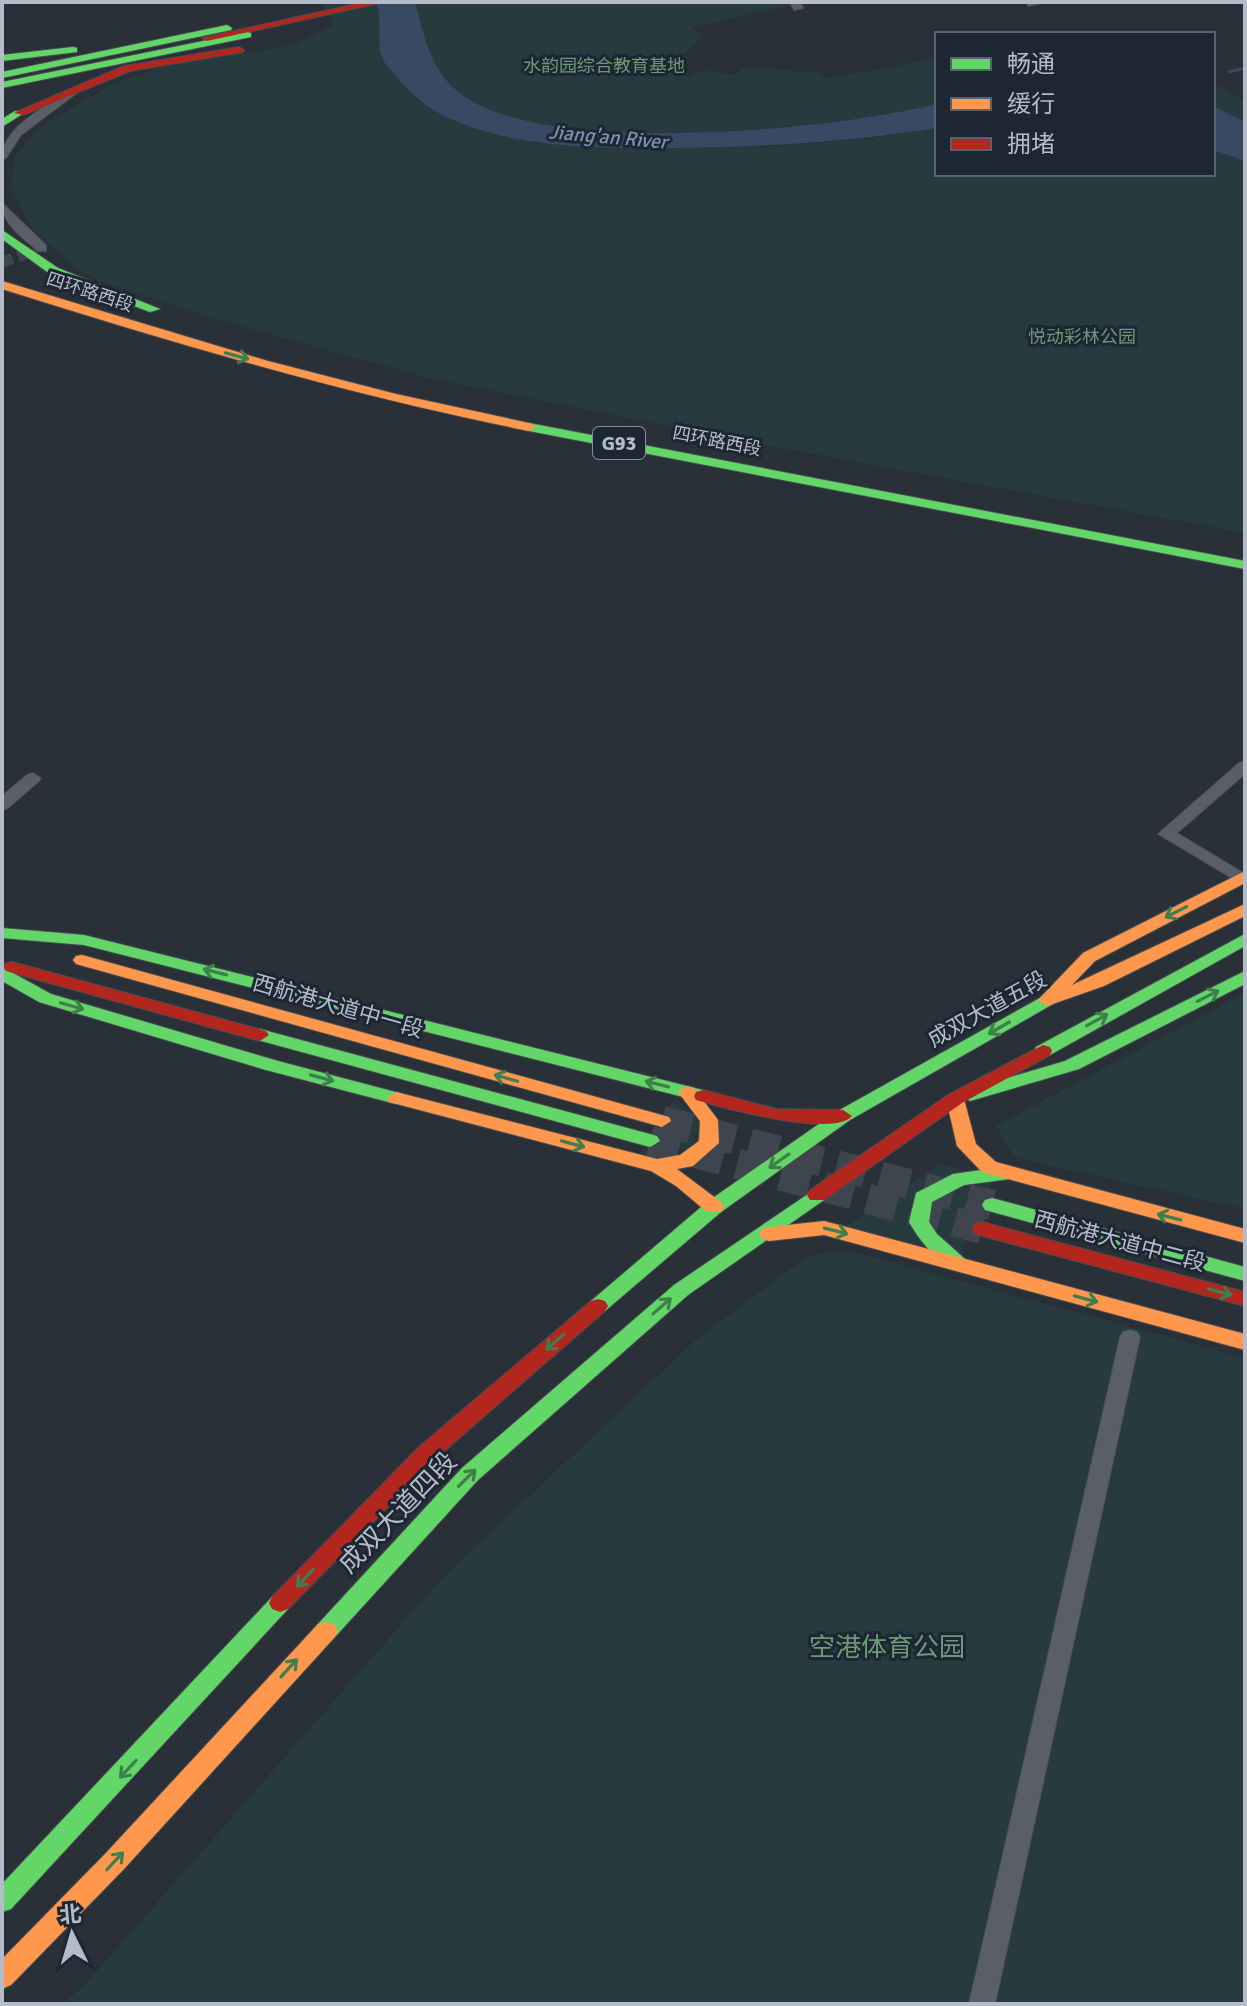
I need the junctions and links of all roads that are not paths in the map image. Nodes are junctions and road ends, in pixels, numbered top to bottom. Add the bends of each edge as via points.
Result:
1 (349, 2) edge
2 (379, 2) edge
3 (405, 2) edge
4 (324, 11) edge
5 (156, 36) junction
6 (2, 58) edge
7 (2, 68) edge
8 (2, 75) edge
9 (88, 82) junction
10 (2, 83) edge
11 (2, 124) edge
12 (2, 156) edge
13 (2, 206) edge
14 (2, 234) edge
15 (42, 248) dead end
16 (9, 269) edge
17 (2, 285) edge
18 (2, 293) edge
19 (117, 298) junction
20 (2, 300) edge
21 (175, 315) dead end
22 (96, 323) junction
23 (163, 336) junction
24 (262, 344) dead end
25 (291, 354) junction
26 (1245, 550) edge
27 (1245, 565) edge
28 (1245, 766) edge
29 (33, 778) dead end
30 (2, 805) edge
31 (1243, 877) edge
32 (1245, 902) edge
33 (2, 935) edge
34 (1245, 939) edge
35 (1245, 953) edge
36 (2, 964) edge
37 (2, 973) edge
38 (1175, 977) junction
39 (1245, 977) edge
40 (1047, 1000) junction
41 (687, 1092) junction
42 (955, 1099) junction
43 (843, 1116) junction
44 (662, 1121) tunnel mouth
45 (650, 1141) tunnel mouth
46 (657, 1166) junction
47 (1003, 1174) junction
48 (992, 1205) tunnel mouth
49 (714, 1207) junction
50 (982, 1229) tunnel mouth
51 (759, 1236) junction
52 (1245, 1236) edge
53 (966, 1266) junction
54 (1245, 1274) edge
55 (1245, 1299) edge
56 (1130, 1337) dead end
57 (1245, 1342) edge
58 (2, 1901) edge
59 (2, 1977) edge
60 (982, 2004) edge

1 - 4 main road
2 - 4 main road
3 - 4 main road
4 - 5 main road via 204,24
4 - 8 main road
4 - 9 main road via 297,38 128,68
4 - 10 main road
4 - 10 main road via 247,35
5 - 6 main road
5 - 7 main road
9 - 11 main road
9 - 12 street via 17,133
13 - 15 street
14 - 19 main road via 35,262
16 - 19 main road
16 - 25 main road, 四环路西段 / G93 via 87,299
17 - 23 main road, 四环路西段 / G93
18 - 22 main road
19 - 21 main road
20 - 22 main road
22 - 23 main road
23 -> 27 main road, 四环路西段 / G93 via 439,410
24 - 25 main road
25 - 26 main road, 四环路西段 / G93 via 455,398
28 - 31 street via 1166,834
29 - 30 street
31 -> 40 main road via 1089,957
32 - 40 main road, 成双大道五段 via 1098,982
41 -> 33 main road via 84,940
44 -> 33 main road, 西航港大道中一段
34 - 38 main road
35 - 38 main road
36 - 45 main road
37 -> 46 main road via 45,998 273,1066
42 -> 38 main road
42 -> 39 main road via 1072,1065
40 -> 43 main road, 成双大道五段
41 - 43 main road via 777,1115
41 - 46 main road via 707,1115 710,1139 688,1160
42 - 47 main road via 972,1157
42 - 51 main road, 成双大道四段
43 -> 49 main road, 成双大道四段
46 - 49 main road
52 -> 47 main road
47 - 53 main road via 963,1176 923,1198 919,1222 930,1239
48 - 54 main road, 西航港大道中二段
49 -> 58 main road, 成双大道四段 via 427,1453
50 -> 55 main road, 西航港大道中二段
51 -> 53 main road via 824,1228
59 -> 51 main road, 成双大道四段 via 470,1474 681,1290
53 -> 57 main road
56 - 60 street

